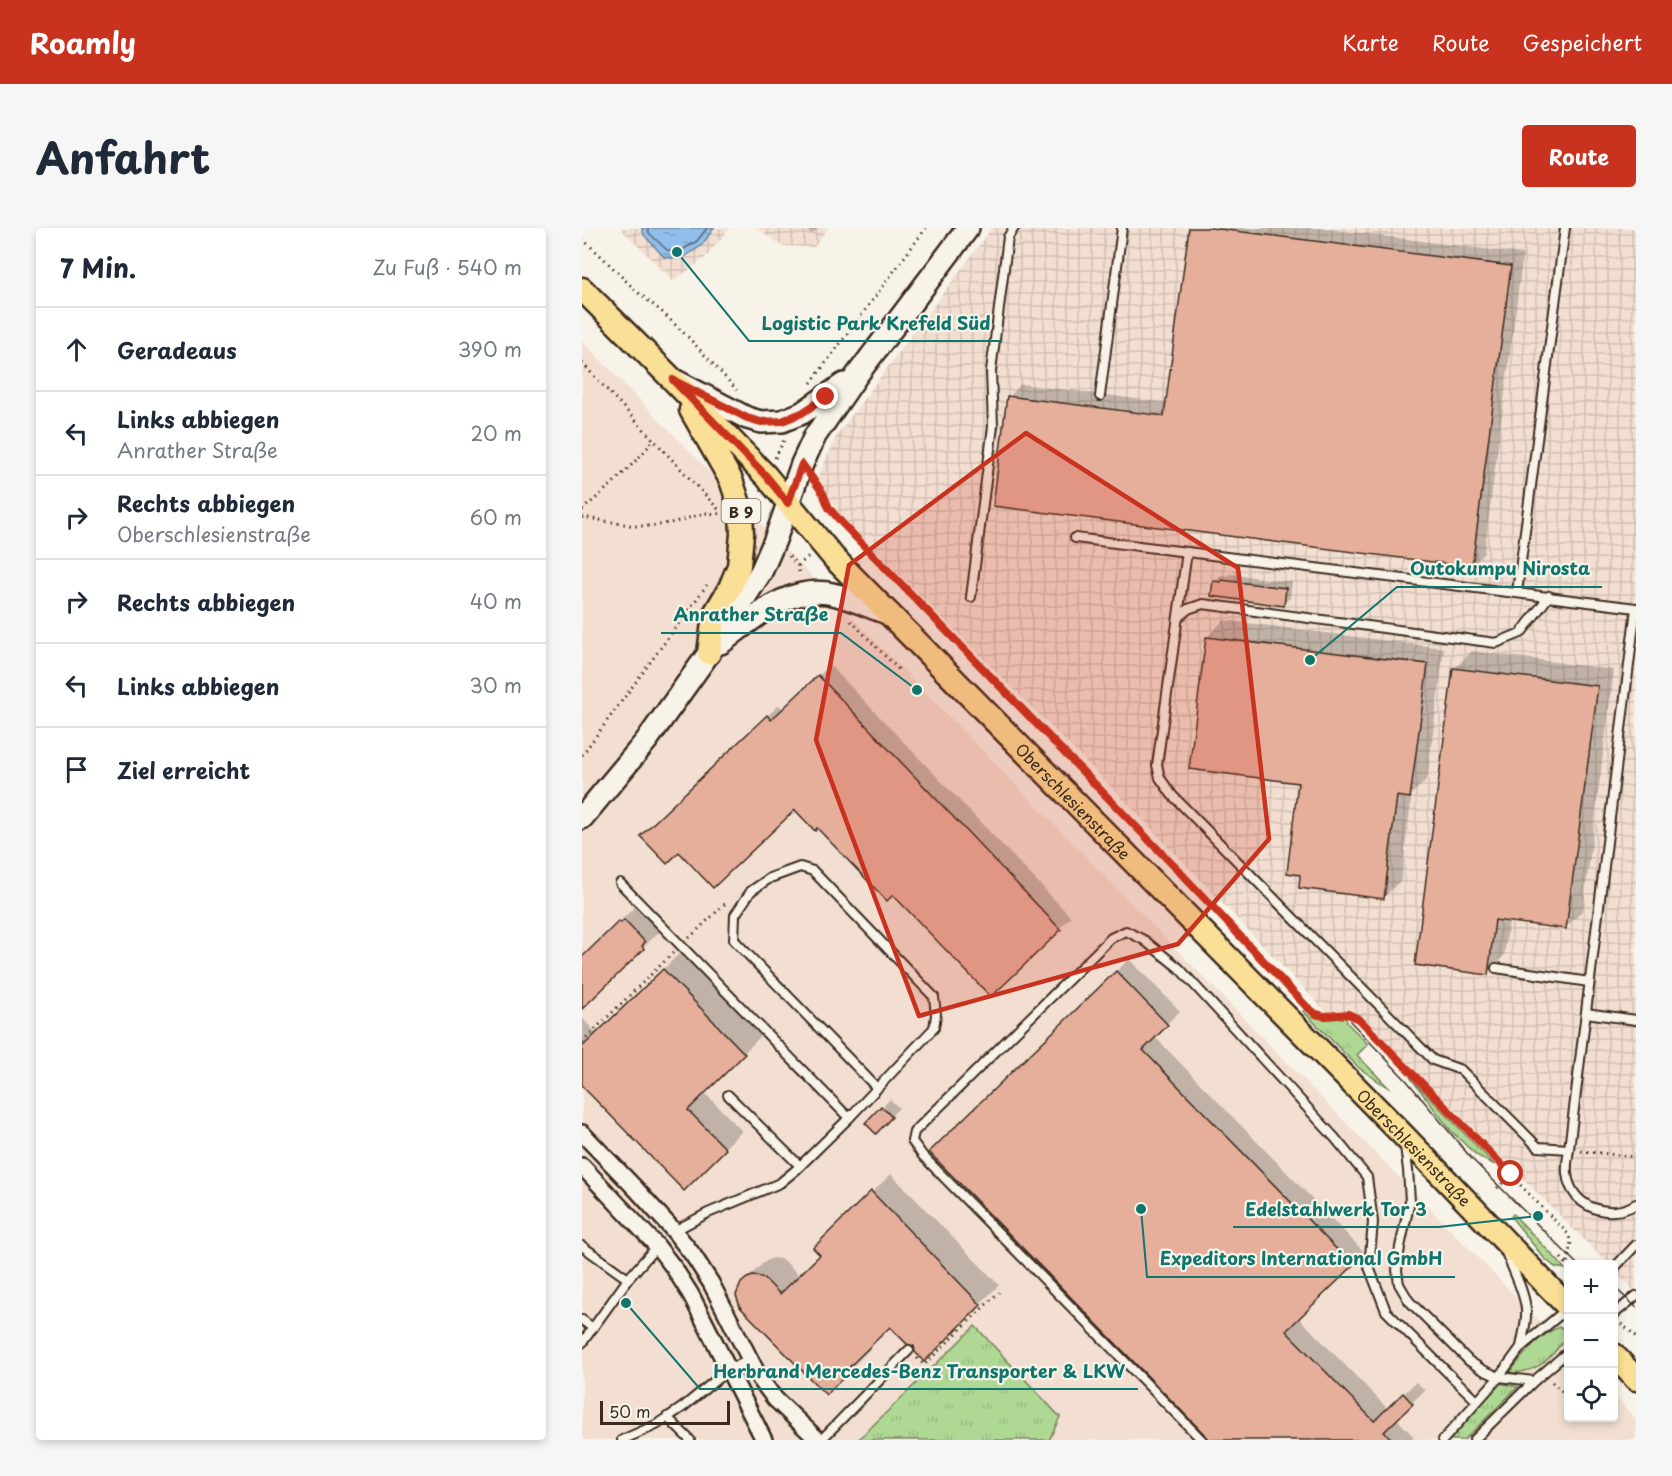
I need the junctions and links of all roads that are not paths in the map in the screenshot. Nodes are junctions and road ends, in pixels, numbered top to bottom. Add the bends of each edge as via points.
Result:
1 (968, 228) edge
2 (1014, 228) edge
3 (1122, 228) edge
4 (1566, 228) edge
5 (582, 289) edge
6 (857, 375) junction
7 (673, 380) junction
8 (1100, 396) dead end
9 (788, 503) junction
10 (1075, 538) dead end
11 (1187, 552) junction
12 (1517, 592) junction
13 (1549, 596) junction
14 (971, 597) dead end
15 (1636, 608) edge
16 (890, 615) junction
17 (1178, 618) junction
18 (709, 653) junction
19 (582, 818) edge
20 (620, 883) dead end
21 (1496, 968) dead end
22 (1589, 982) junction
23 (1586, 1013) junction
24 (1636, 1020) edge
25 (877, 1088) junction
26 (728, 1095) dead end
27 (849, 1118) junction
28 (582, 1133) edge
29 (1403, 1136) junction
30 (1569, 1149) junction
31 (582, 1166) edge
32 (800, 1166) junction
33 (1636, 1204) edge
34 (674, 1231) junction
35 (1500, 1236) junction
36 (1636, 1245) edge
37 (582, 1246) edge
38 (657, 1246) junction
39 (1618, 1264) edge
40 (628, 1279) junction
41 (1636, 1296) edge
42 (1564, 1303) edge
43 (1618, 1311) edge
44 (1564, 1312) edge
45 (582, 1320) edge
46 (593, 1328) junction
47 (582, 1343) edge
48 (1521, 1347) junction
49 (909, 1350) road end
50 (1564, 1355) edge
51 (1618, 1359) edge
52 (749, 1360) junction
53 (728, 1370) junction
54 (1499, 1377) junction
55 (1636, 1378) edge
56 (1534, 1381) junction
57 (1478, 1401) junction
58 (668, 1417) junction
59 (622, 1440) edge
60 (690, 1440) edge
61 (764, 1440) edge
62 (819, 1440) edge
63 (1202, 1440) edge
64 (1443, 1440) edge
65 (1474, 1440) edge

1 - 6 main road
2 - 14 lane via 1008,237 991,371 993,426
3 - 8 lane
4 - 12 lane
5 - 7 main road, Oberschlesienstraße / B 9
6 - 7 main road via 802,413 782,421 761,422
6 - 9 main road via 815,436
7 - 9 main road, Oberschlesienstraße / B 9
7 - 18 main road, B 9 via 732,480 741,510 739,566 714,615
9 - 16 main road, Oberschlesienstraße / B 9 via 834,558
9 - 18 main road via 760,572
10 - 11 lane
11 - 12 lane
11 - 17 lane
12 - 13 lane
13 - 15 lane
13 - 17 lane via 1521,633 1496,643 1203,604
15 - 22 lane
16 - 18 main road via 836,594 805,593 766,609
16 - 29 main road, Oberschlesienstraße / B 9
17 - 30 lane via 1157,765 1160,778 1172,795 1433,1060 1461,1070 1538,1147
18 - 19 main road via 647,740
20 - 27 lane
21 - 22 lane
22 - 23 lane
23 - 24 lane
23 - 30 lane
25 - 25 lane via 934,1028 934,997 813,871 800,867 770,878 751,891 735,915 734,940
25 - 27 lane
26 - 32 lane
27 - 32 lane
28 - 34 street
29 - 35 main road, Oberschlesienstraße / B 9
29 - 54 lane via 1410,1201 1397,1270 1400,1284 1409,1301 1470,1361
30 - 33 lane via 1567,1174 1580,1200 1596,1211 1615,1212
31 - 38 street
32 - 34 lane via 780,1183
34 - 38 street
34 - 52 street via 711,1282
35 - 42 main road, Oberschlesienstraße / B 9
35 - 48 lane via 1526,1308
36 - 39 lane
37 - 40 lane
38 - 40 lane
38 - 53 street via 691,1295
40 - 46 lane
41 - 43 lane
44 - 48 lane
45 - 46 lane
46 - 47 lane
48 - 54 lane
49 - 62 lane
50 - 56 lane
51 - 55 main road
52 - 53 lane
52 - 62 street via 775,1399
53 - 58 lane
53 - 61 street
54 - 56 lane
54 - 57 lane
56 - 65 lane
57 - 63 lane via 1386,1311 1369,1268 1373,1222 1367,1178 1179,968 1126,931 1111,938 914,1132 912,1141
57 - 64 lane
58 - 59 lane
58 - 60 lane

